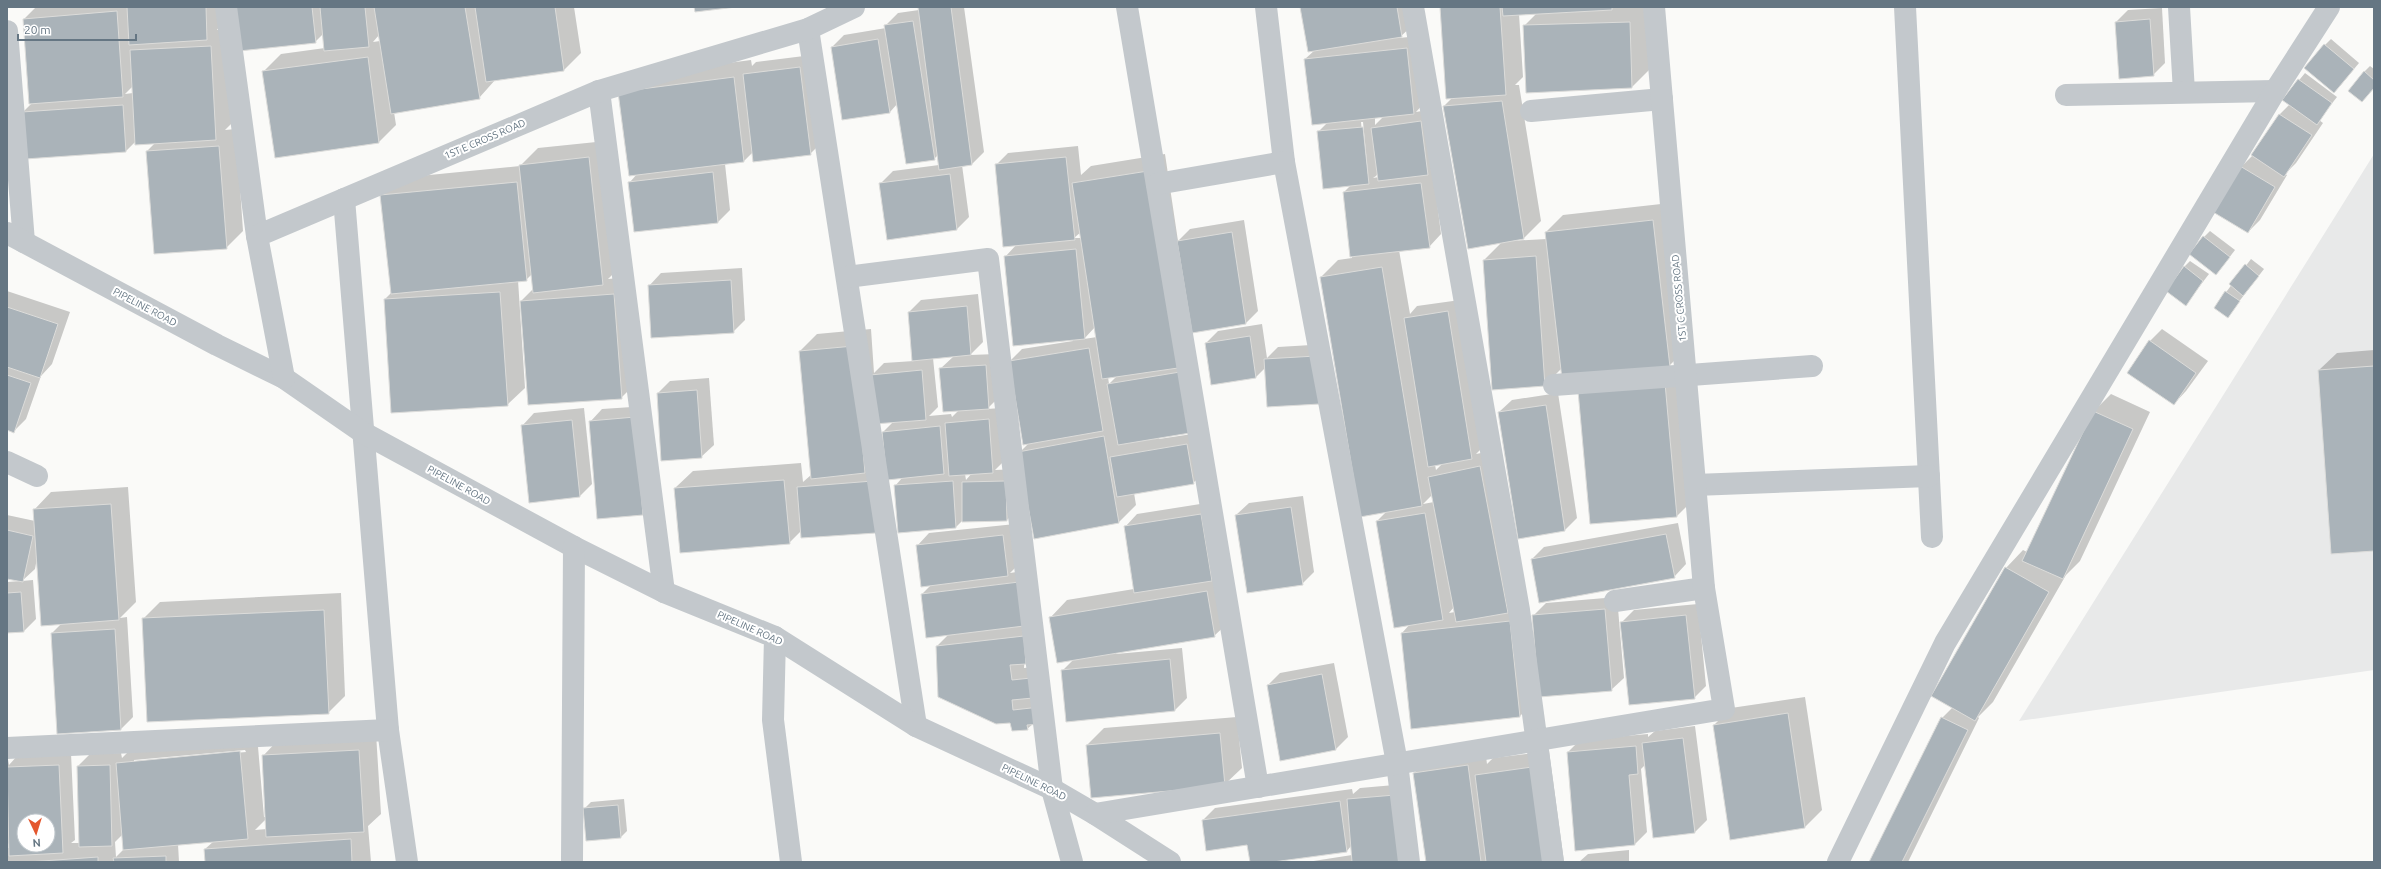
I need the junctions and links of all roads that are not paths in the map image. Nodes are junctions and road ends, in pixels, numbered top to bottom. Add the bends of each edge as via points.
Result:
1 (226, 7) edge
2 (854, 7) edge
3 (1126, 7) edge
4 (1266, 7) edge
5 (1413, 7) edge
6 (1654, 7) edge
7 (1905, 7) edge
8 (2179, 7) edge
9 (2329, 7) edge
10 (808, 29) junction
11 (7, 31) edge
12 (599, 91) junction
13 (2275, 91) junction
14 (2184, 92) junction
15 (2066, 95) dead end
16 (1662, 99) junction
17 (1531, 110) dead end
18 (1284, 162) junction
19 (1157, 184) junction
20 (344, 199) junction
21 (256, 236) junction
22 (16, 238) edge
23 (847, 276) junction
24 (1812, 366) dead end
25 (1686, 375) junction
26 (284, 378) junction
27 (1554, 385) dead end
28 (362, 432) junction
29 (7, 462) edge
30 (36, 476) dead end
31 (1929, 476) junction
32 (1694, 485) junction
33 (1932, 537) dead end
34 (574, 547) junction
35 (1704, 588) junction
36 (664, 592) junction
37 (1615, 601) dead end
38 (776, 637) junction
39 (916, 726) junction
40 (388, 730) junction
41 (1535, 740) junction
42 (7, 748) edge
43 (1397, 763) junction
44 (1258, 787) junction
45 (1052, 789) junction
46 (1095, 814) junction
47 (572, 861) dead end
48 (407, 862) edge
49 (791, 862) edge
50 (1072, 862) edge
51 (1170, 862) edge
52 (1409, 862) edge
53 (1553, 862) edge
54 (1838, 862) edge

1 - 21 street
2 - 10 street, 1ST E CROSS ROAD
3 - 19 street
4 - 18 street
5 - 41 street via 1519,610
6 - 16 street, 1ST C CROSS ROAD
7 - 31 street
8 - 14 street
9 - 13 street
10 - 12 street, 1ST E CROSS ROAD
10 - 23 street
11 - 22 street
12 - 20 street, 1ST E CROSS ROAD
12 - 36 street
13 - 14 street
13 - 54 street via 1945,643
14 - 15 street
16 - 17 street
16 - 25 street, 1ST C CROSS ROAD
18 - 19 street
18 - 43 street
19 - 44 street
20 - 21 street, 1ST E CROSS ROAD
20 - 28 street
21 - 26 street
22 - 26 street, PIPELINE ROAD via 216,345
23 - 39 street
23 - 45 street via 988,259
24 - 25 street
25 - 27 street
25 - 32 street, 1ST C CROSS ROAD
26 - 28 street, PIPELINE ROAD
28 - 34 street, PIPELINE ROAD
28 - 40 street
29 - 30 street
31 - 32 street
31 - 33 street
32 - 35 street, 1ST C CROSS ROAD
34 - 36 street, PIPELINE ROAD
34 - 47 street
35 - 37 street
35 - 41 street, 1ST C CROSS ROAD via 1724,709
36 - 38 street, PIPELINE ROAD
38 - 39 street, PIPELINE ROAD
38 - 49 street via 773,720
39 - 45 street, PIPELINE ROAD
40 - 42 street
40 - 48 street
41 - 43 street
41 - 53 street
43 - 44 street
43 - 52 street
44 - 46 street
45 - 46 street, PIPELINE ROAD
45 - 50 street
46 - 51 street, PIPELINE ROAD

